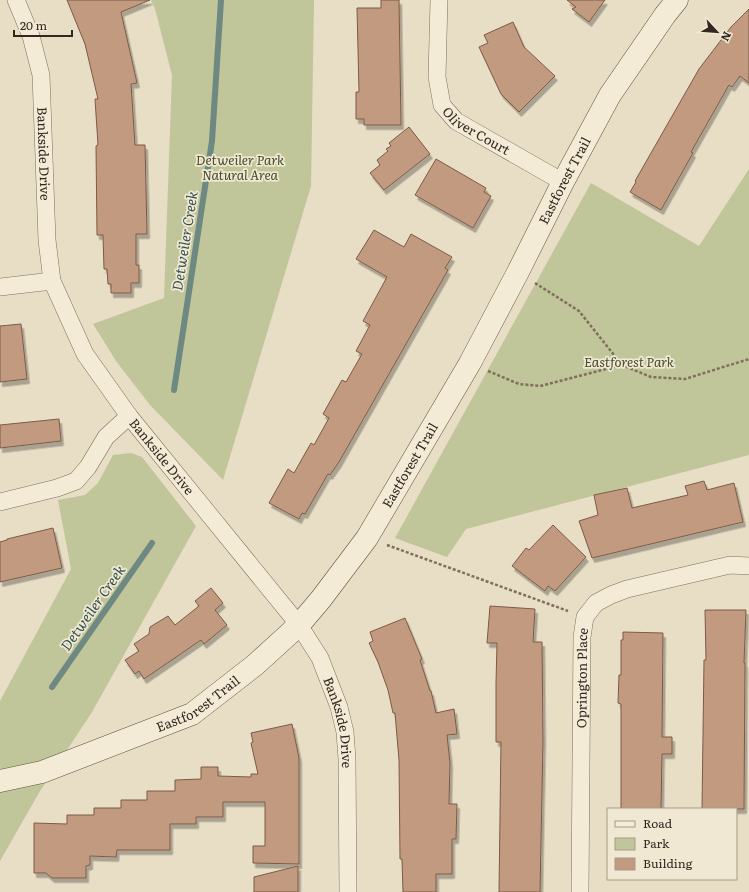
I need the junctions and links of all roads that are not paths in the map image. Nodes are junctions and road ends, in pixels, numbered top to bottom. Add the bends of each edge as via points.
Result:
1 (16, 0) edge
2 (439, 0) edge
3 (677, 0) edge
4 (563, 182) junction
5 (52, 281) junction
6 (0, 287) edge
7 (129, 416) junction
8 (0, 502) edge
9 (749, 566) edge
10 (299, 625) junction
11 (0, 781) edge
12 (348, 892) edge
13 (580, 892) edge

1 - 5 street, Bankside Drive via 31,36 41,75 47,240
2 - 4 street, Oliver Court via 437,77 442,105 456,122
3 - 4 street, Eastforest Trail via 610,95
4 - 10 street, Eastforest Trail via 470,363 367,538
5 - 6 street
5 - 7 street, Bankside Drive via 85,354
7 - 8 street via 106,437 88,467 76,481
7 - 10 street, Bankside Drive
9 - 13 street, Oprington Place via 730,564 628,589 596,602 585,617 582,637
10 - 11 street, Eastforest Trail via 255,665 192,714 42,772
10 - 12 street, Bankside Drive via 320,658 339,707 345,732

